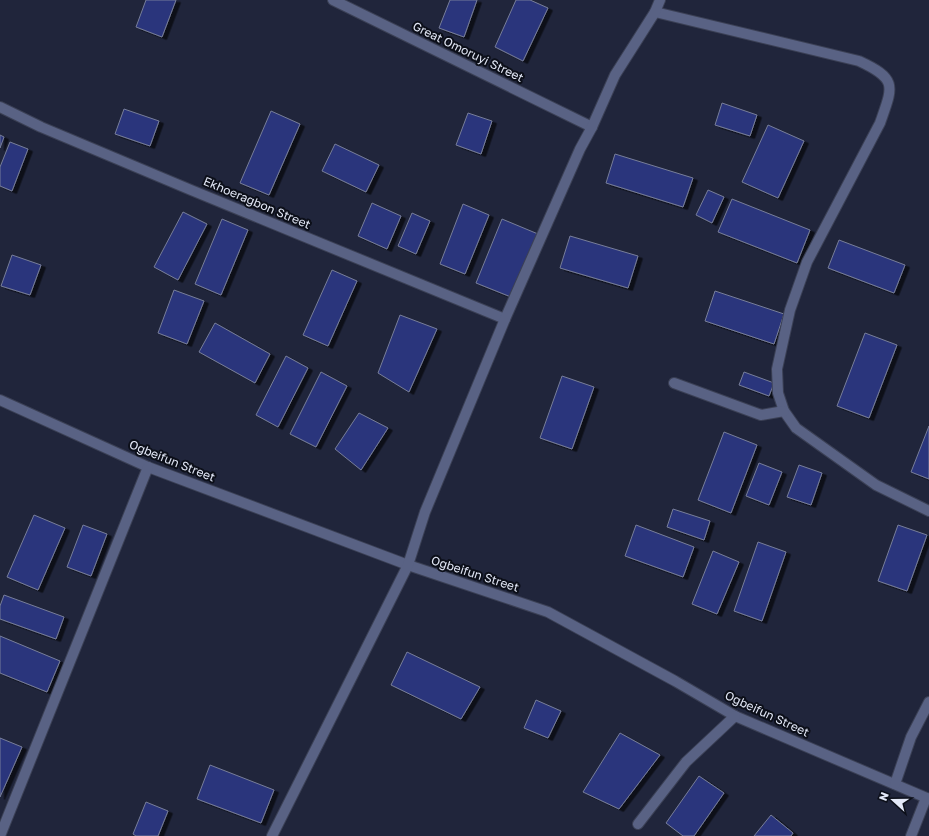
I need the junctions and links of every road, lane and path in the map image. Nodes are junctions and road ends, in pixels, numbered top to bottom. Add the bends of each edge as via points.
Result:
1 (333, 0) edge
2 (660, 0) edge
3 (655, 12) junction
4 (0, 107) edge
5 (592, 127) junction
6 (505, 319) junction
7 (674, 383) dead end
8 (0, 400) edge
9 (784, 411) junction
10 (148, 467) junction
11 (929, 511) edge
12 (408, 565) junction
13 (929, 702) edge
14 (735, 716) junction
15 (895, 784) junction
16 (927, 798) edge
17 (638, 824) dead end
18 (0, 836) edge
19 (272, 836) edge
20 (911, 836) edge

1 - 5 street, Great Omoruyi Street
2 - 3 street
3 - 5 street via 615,74
3 - 9 street via 859,62 876,69 888,79 890,85 880,123 807,262 790,310 777,368 778,393
4 - 6 street, Ekhoeragbon Street via 62,136
5 - 6 street
6 - 12 street via 426,512
7 - 9 street via 761,416
8 - 10 street, Ogbeifun Street
9 - 11 street via 796,428 876,485
10 - 12 street, Ogbeifun Street
10 - 18 street
12 - 14 street, Ogbeifun Street via 548,612
12 - 19 street
13 - 15 street via 911,737
14 - 15 street, Ogbeifun Street
14 - 17 street via 686,762
15 - 16 street, Ogbeifun Street
16 - 20 street

